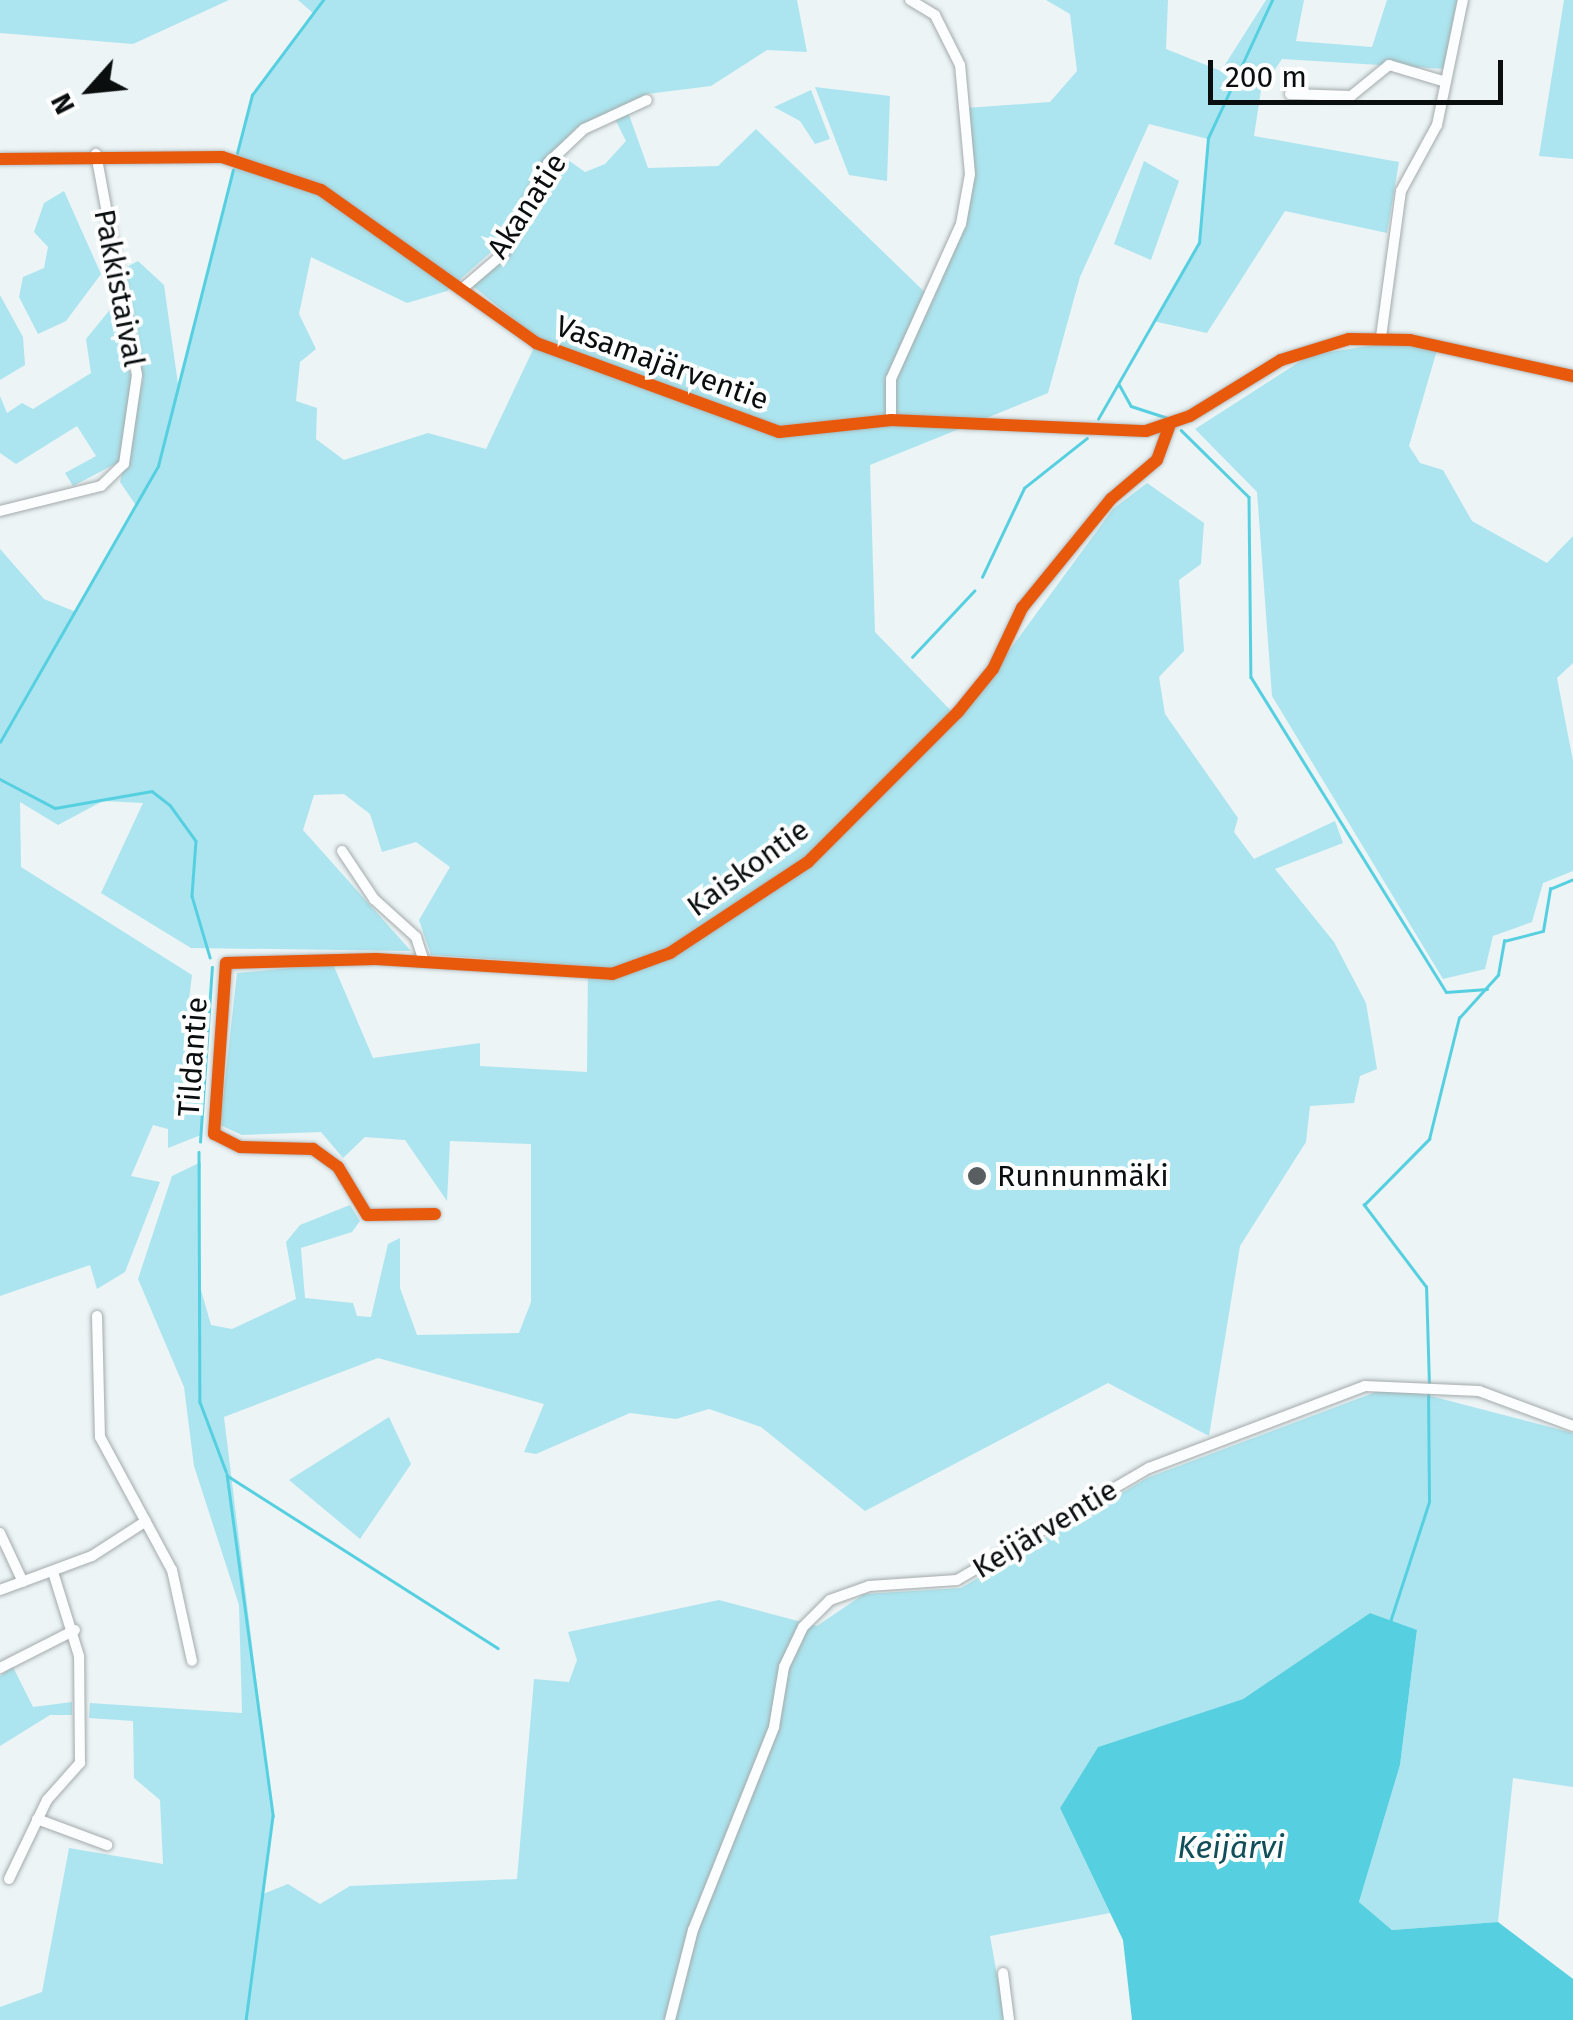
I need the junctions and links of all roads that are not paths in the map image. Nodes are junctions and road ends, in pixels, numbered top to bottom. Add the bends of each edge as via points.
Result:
1 (910, 0) edge
2 (1463, 0) edge
3 (1446, 82) junction
4 (1290, 94) dead end
5 (647, 100) dead end
6 (96, 154) junction
7 (0, 159) edge
8 (462, 289) junction
9 (1381, 336) junction
10 (1573, 376) edge
11 (891, 420) junction
12 (1168, 427) junction
13 (0, 511) edge
14 (342, 851) dead end
15 (424, 962) junction
16 (226, 963) joint
17 (435, 1214) dead end
18 (97, 1316) dead end
19 (1573, 1426) edge
20 (146, 1521) junction
21 (0, 1533) edge
22 (53, 1572) junction
23 (23, 1582) junction
24 (0, 1590) edge
25 (74, 1630) junction
26 (192, 1661) dead end
27 (0, 1668) edge
28 (36, 1819) junction
29 (107, 1846) dead end
30 (8, 1880) dead end
31 (1003, 1973) dead end
32 (670, 2020) edge
33 (1010, 2020) edge

1 - 11 street via 934,15 956,51 970,174 961,224 891,379
2 - 3 street
3 - 4 street via 1390,65 1351,96
3 - 9 street via 1437,125 1401,191
5 - 8 street, Akanatie via 584,129 548,163 504,252
6 - 7 street, Vasamajärventie
6 - 8 street, Vasamajärventie via 222,157 321,190
6 - 13 street, Pakkistaival via 137,375 124,464 100,486
8 - 11 street, Vasamajärventie via 536,343 780,432
9 - 10 street, Vasamajärventie
9 - 12 street, Vasamajärventie via 1281,360
11 - 12 street, Vasamajärventie via 1062,432
12 - 15 street, Kaiskontie via 1157,460 1112,499 1022,608 992,669 958,712 787,878 624,973
14 - 15 street via 374,899 416,937
15 - 16 street, Kaiskontie
16 - 17 street, Tildantie via 214,1134 228,1145 298,1144 327,1156 367,1216
18 - 20 street via 100,1437
19 - 32 street, Keijärventie via 1445,1385 1404,1382 1348,1390 1150,1468 957,1580 869,1586 830,1600 803,1627 784,1668 769,1744 693,1930
20 - 22 street
20 - 26 street via 181,1593
21 - 23 street
22 - 23 street
22 - 25 street
23 - 24 street
25 - 27 street
25 - 28 street via 80,1763
28 - 29 street
28 - 30 street
31 - 33 street

